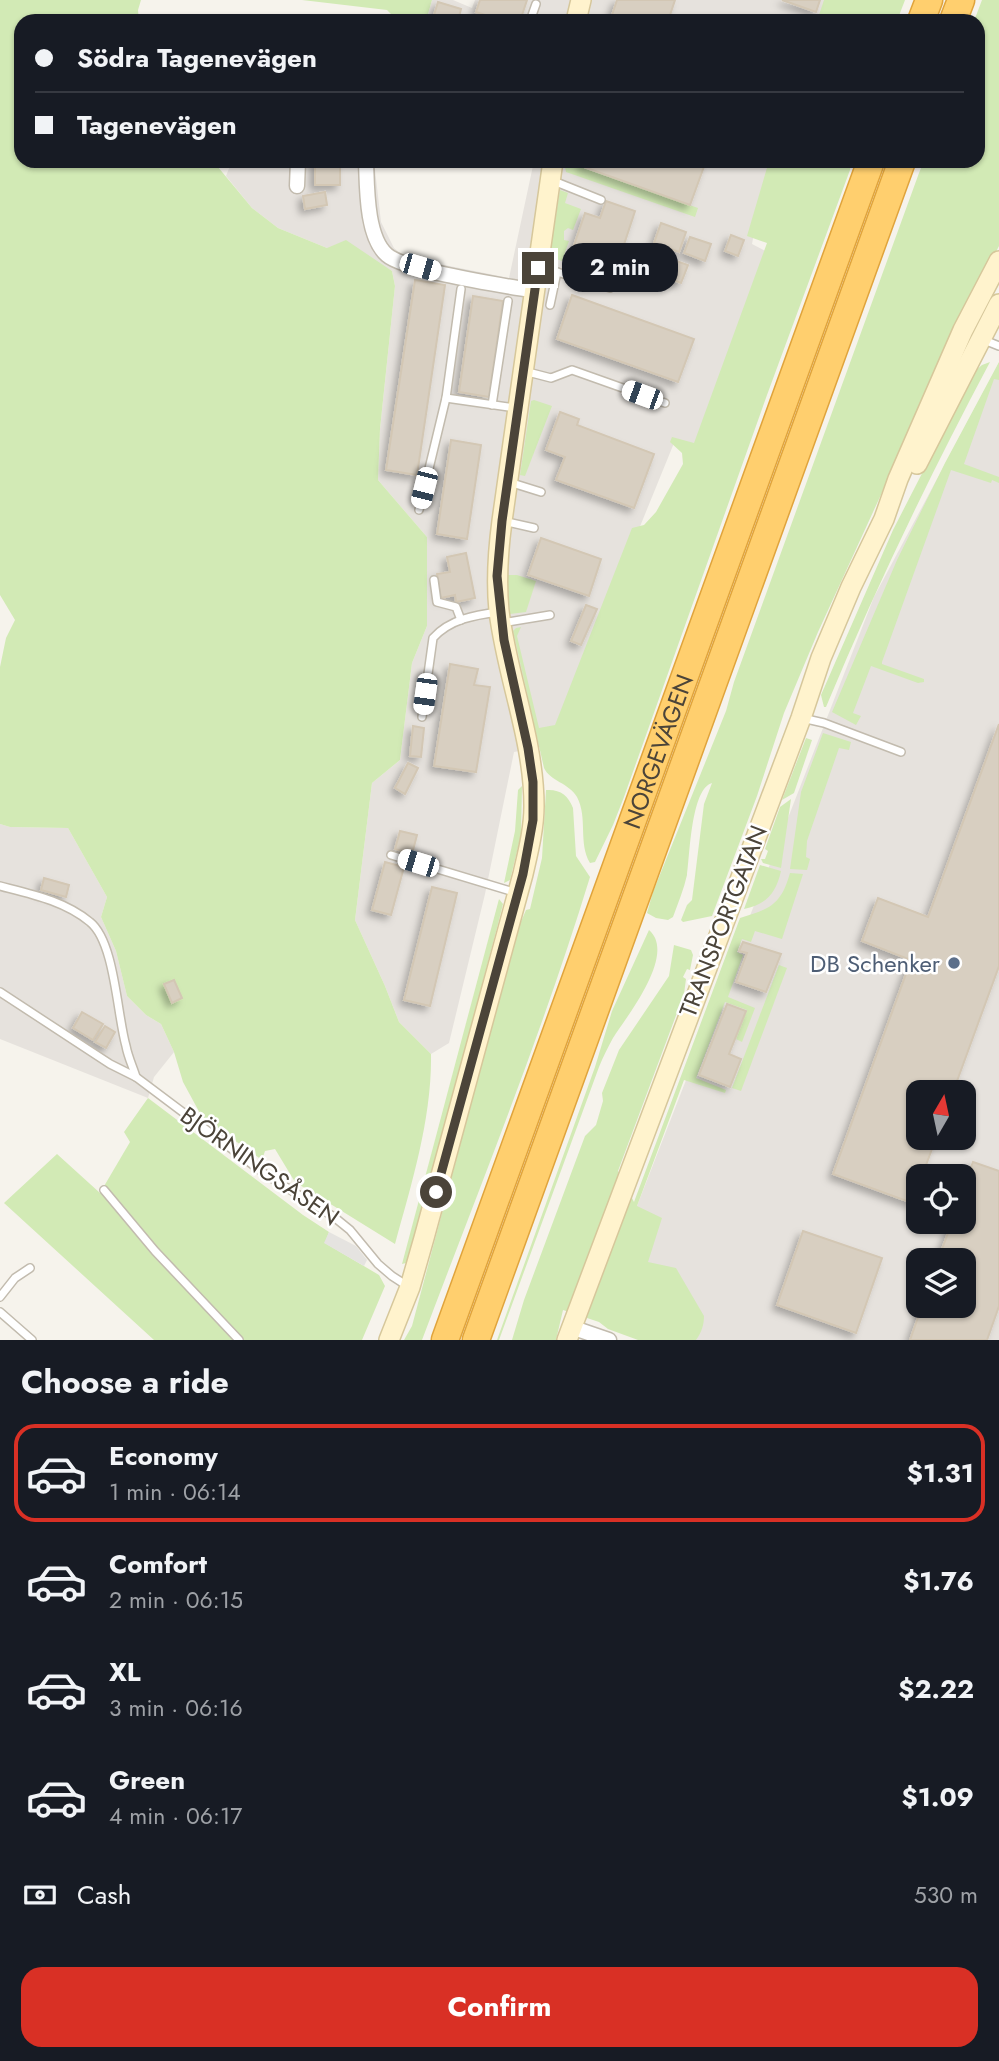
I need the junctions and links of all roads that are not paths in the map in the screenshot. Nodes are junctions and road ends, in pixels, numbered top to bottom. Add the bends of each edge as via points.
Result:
1 (536, 4) dead end
2 (532, 14) edge
3 (298, 168) edge
4 (366, 168) edge
5 (868, 168) edge
6 (899, 168) edge
7 (552, 170) edge
8 (297, 186) dead end
9 (601, 200) dead end
10 (999, 261) edge
11 (538, 268) junction
12 (557, 272) junction
13 (610, 288) dead end
14 (461, 289) dead end
15 (535, 291) junction
16 (508, 301) dead end
17 (550, 304) dead end
18 (999, 304) edge
19 (972, 334) junction
20 (999, 346) edge
21 (523, 370) junction
22 (446, 398) junction
23 (665, 403) dead end
24 (492, 405) junction
25 (518, 409) junction
26 (508, 481) junction
27 (541, 492) dead end
28 (419, 510) dead end
29 (502, 521) junction
30 (534, 527) dead end
31 (433, 580) dead end
32 (550, 615) dead end
33 (500, 617) junction
34 (461, 620) junction
35 (422, 717) dead end
36 (801, 718) junction
37 (901, 752) dead end
38 (391, 855) dead end
39 (0, 886) edge
40 (517, 893) junction
41 (0, 992) edge
42 (136, 1077) junction
43 (104, 1190) dead end
44 (30, 1268) dead end
45 (410, 1287) junction
46 (0, 1297) edge
47 (0, 1312) edge
48 (569, 1333) edge
49 (477, 1338) edge
50 (32, 1340) edge
51 (239, 1340) edge
52 (389, 1340) edge
53 (445, 1340) edge
54 (609, 1340) edge

1 - 2 lane
3 - 8 street
4 - 15 street via 374,233 387,256 443,274
5 - 53 highway, NORGEVÄGEN
6 - 49 highway, NORGEVÄGEN
7 - 9 lane
7 - 11 street
10 - 19 street, TRANSPORTGATAN
11 - 12 lane
11 - 15 street
12 - 13 lane
12 - 17 lane
14 - 22 lane
15 - 21 street
16 - 24 lane
18 - 19 street, TRANSPORTGATAN
19 - 20 lane
19 - 36 street, TRANSPORTGATAN via 898,479 821,658
21 - 23 lane via 551,378 572,370
21 - 25 street
22 - 24 lane
22 - 28 lane
24 - 25 lane
25 - 26 street
26 - 27 lane
26 - 29 street
29 - 30 lane
29 - 33 street via 497,576
31 - 34 lane via 437,602 456,607
32 - 33 lane
33 - 34 lane
33 - 40 street via 533,782 533,820
34 - 35 lane via 433,638
36 - 37 lane
36 - 48 street, TRANSPORTGATAN
38 - 40 lane
39 - 42 lane via 60,903 92,923 109,958
40 - 45 street
41 - 42 lane, BJÖRNINGSÅSEN
42 - 45 lane, BJÖRNINGSÅSEN via 265,1174 334,1217 378,1264
43 - 51 lane
44 - 46 lane
45 - 52 street
47 - 50 lane
48 - 54 street, TRANSPORTGATAN

